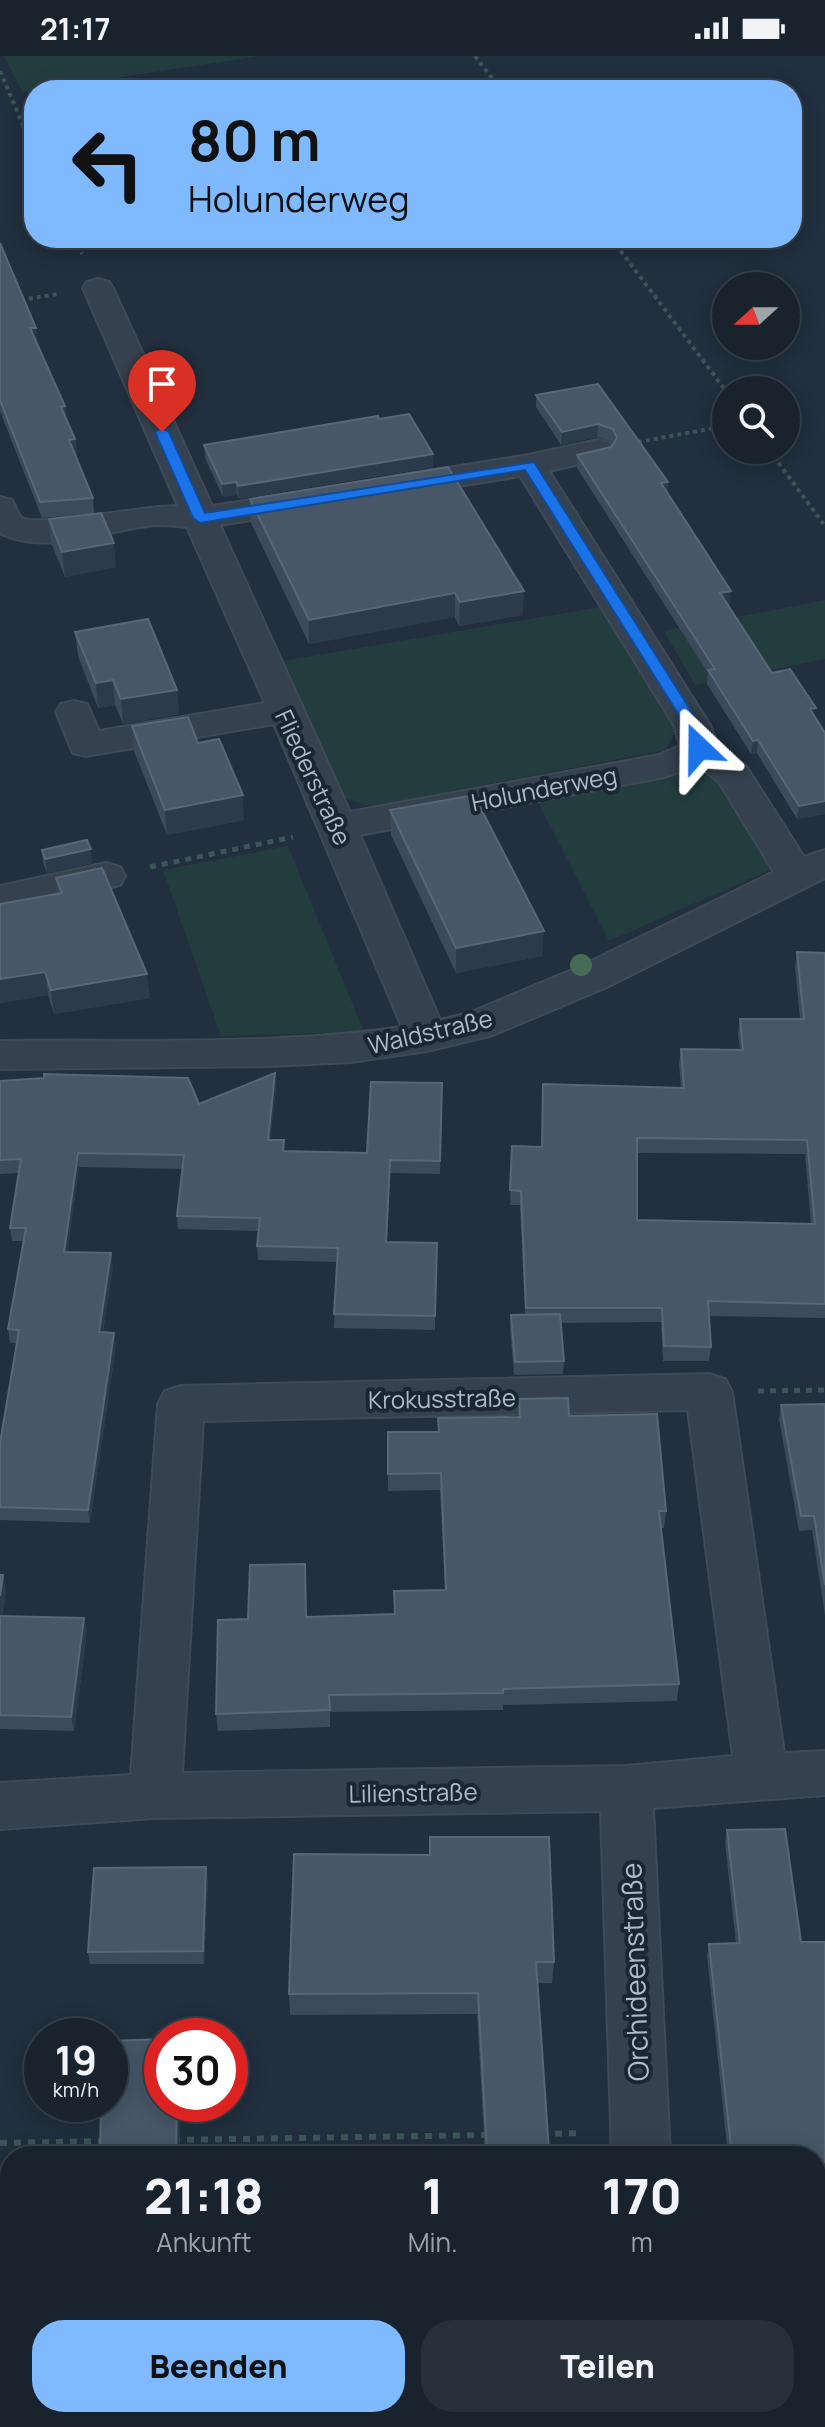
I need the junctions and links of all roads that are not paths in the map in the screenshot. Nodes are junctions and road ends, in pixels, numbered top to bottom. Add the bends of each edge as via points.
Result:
1 (98, 288) road end
2 (598, 450) edge
3 (529, 465) junction
4 (0, 507) edge
5 (200, 518) junction
6 (284, 711) junction
7 (74, 712) dead end
8 (699, 748) junction
9 (337, 827) junction
10 (810, 869) edge
11 (106, 876) edge
12 (0, 899) edge
13 (427, 1037) junction
14 (0, 1055) edge
15 (825, 1773) edge
16 (761, 1776) junction
17 (626, 1788) junction
18 (155, 1796) junction
19 (0, 1806) edge
20 (641, 2144) edge

1 - 5 street, Fliederstraße
2 - 3 street
3 - 5 street
3 - 8 street via 692,725
4 - 5 street via 5,522 22,531 158,515
5 - 6 street, Fliederstraße
6 - 7 street via 86,745
6 - 9 street, Fliederstraße
8 - 9 street, Holunderweg via 690,757 664,765
8 - 10 street via 733,774
9 - 13 street, Fliederstraße
10 - 13 street, Waldstraße via 593,977 479,1025
11 - 12 street
13 - 14 street, Waldstraße via 271,1052
15 - 16 street, Lilienstraße
16 - 17 street, Lilienstraße
16 - 18 street, Krokusstraße via 709,1392 181,1404
17 - 18 street, Lilienstraße
17 - 20 street, Orchideenstraße
18 - 19 street, Lilienstraße

